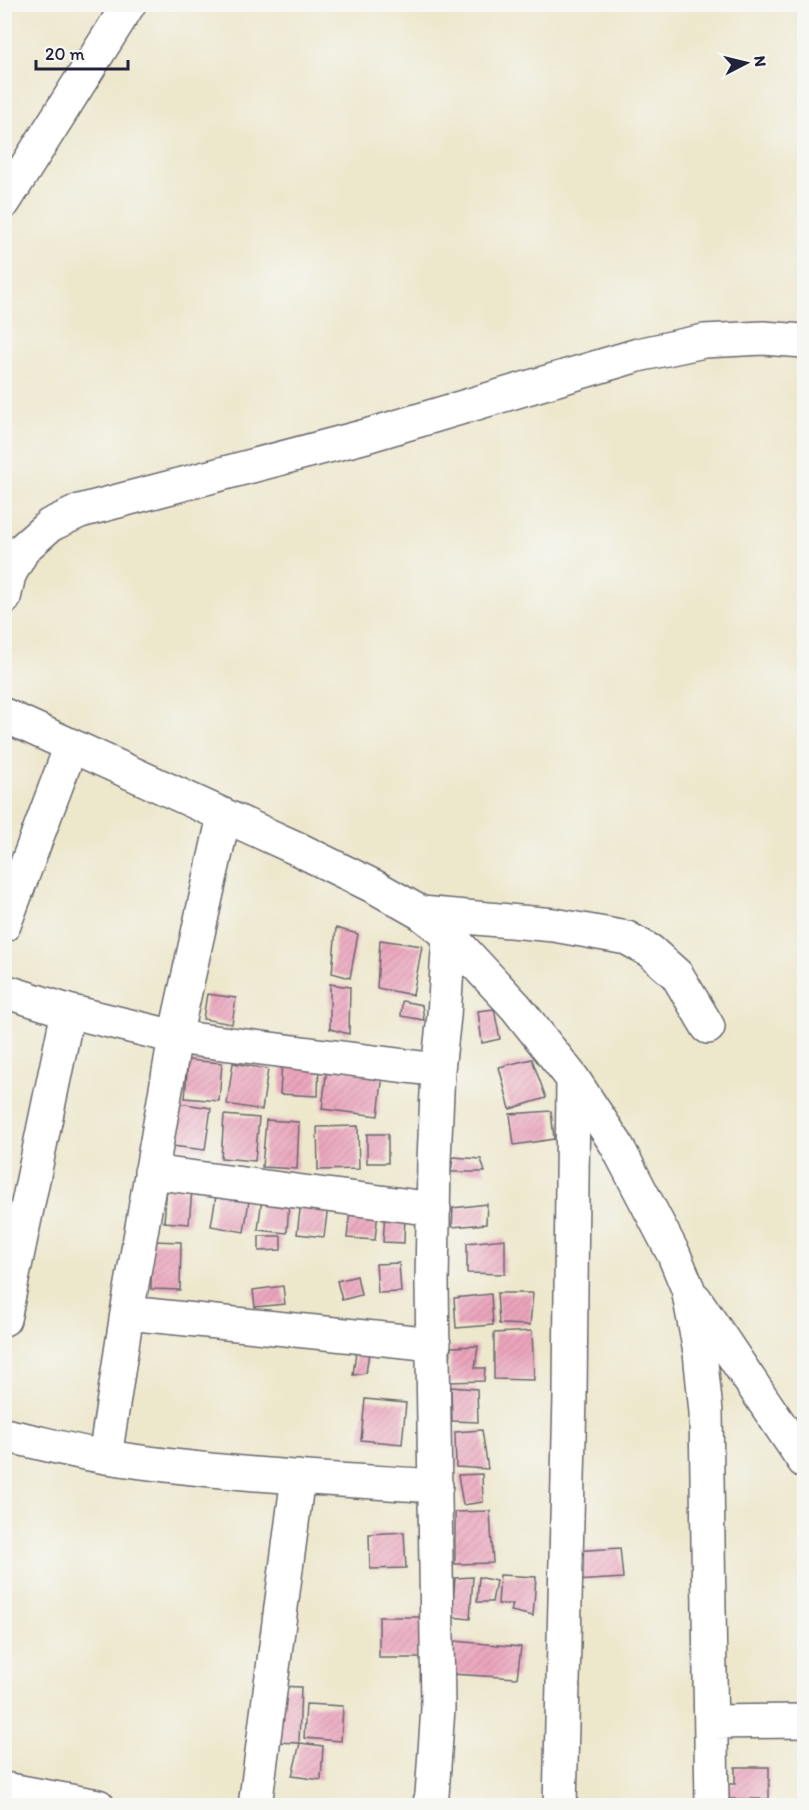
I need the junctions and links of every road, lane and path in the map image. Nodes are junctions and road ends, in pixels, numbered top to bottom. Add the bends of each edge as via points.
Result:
1 (129, 4) edge
2 (4, 202) edge
3 (804, 341) edge
4 (4, 598) edge
5 (4, 715) edge
6 (71, 746) junction
7 (224, 816) junction
8 (421, 913) junction
9 (4, 925) edge
10 (448, 935) junction
11 (4, 991) edge
12 (68, 1011) junction
13 (708, 1027) dead end
14 (175, 1037) junction
15 (438, 1070) junction
16 (573, 1079) junction
17 (151, 1172) junction
18 (434, 1209) junction
19 (688, 1288) junction
20 (127, 1313) junction
21 (4, 1319) edge
22 (434, 1344) junction
23 (4, 1435) edge
24 (105, 1457) junction
25 (804, 1461) edge
26 (298, 1477) junction
27 (436, 1486) junction
28 (804, 1721) edge
29 (711, 1722) junction
30 (4, 1789) edge
31 (98, 1806) edge
32 (255, 1806) edge
33 (429, 1806) edge
34 (560, 1806) edge
35 (712, 1806) edge

1 - 2 street
3 - 4 street via 704,341 638,355 366,436 81,511 50,525 24,548 9,574
5 - 6 street
6 - 7 street
6 - 9 street
7 - 8 street
7 - 14 street
8 - 10 street
8 - 13 street via 554,925 627,938 650,951 677,975
10 - 15 street
10 - 16 street via 516,1007
11 - 12 street
12 - 14 street
12 - 21 street
14 - 15 street
14 - 17 street
15 - 18 street
16 - 19 street via 616,1144
16 - 34 street
17 - 18 street
17 - 20 street
18 - 22 street
19 - 25 street
19 - 29 street via 706,1412
20 - 22 street
20 - 24 street
22 - 27 street
23 - 24 street
24 - 26 street
26 - 27 street
26 - 32 street
27 - 33 street via 438,1708
28 - 29 street
29 - 35 street
30 - 31 street

